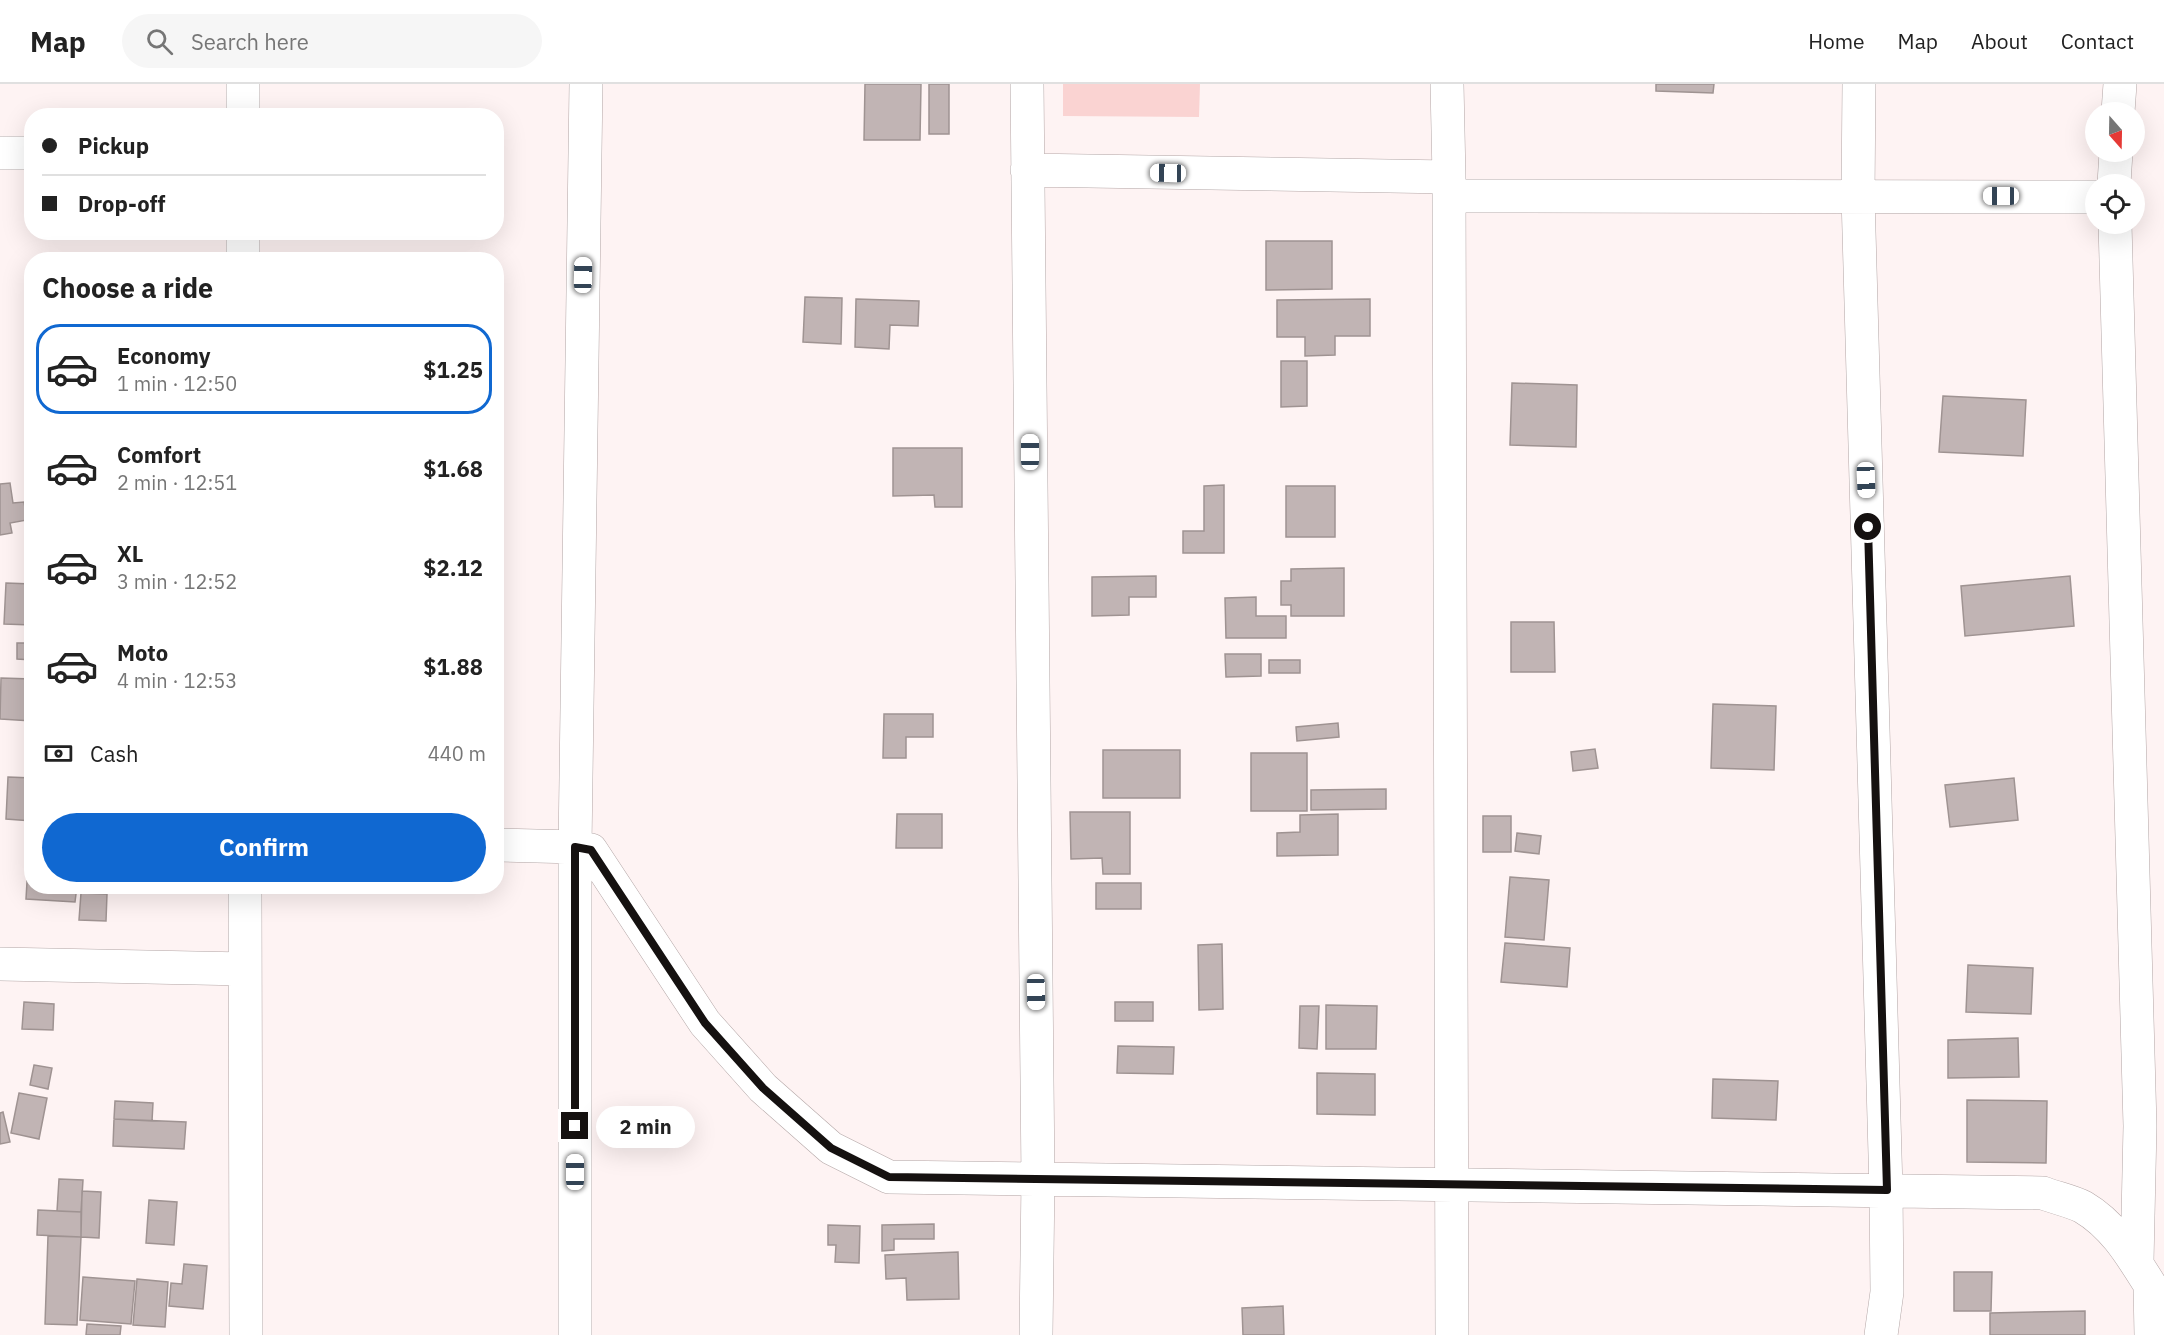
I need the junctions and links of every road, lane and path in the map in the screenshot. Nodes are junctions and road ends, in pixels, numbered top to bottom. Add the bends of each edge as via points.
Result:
1 (243, 84) edge
2 (586, 84) edge
3 (1027, 84) edge
4 (1447, 84) edge
5 (1859, 84) edge
6 (2120, 84) edge
7 (2119, 102) edge
8 (243, 108) edge
9 (0, 153) edge
10 (24, 153) edge
11 (1027, 170) junction
12 (2085, 178) edge
13 (1449, 187) junction
14 (1858, 196) junction
15 (2115, 234) edge
16 (504, 845) edge
17 (575, 847) junction
18 (245, 894) edge
19 (0, 964) edge
20 (245, 969) junction
21 (2152, 1130) edge
22 (1038, 1179) junction
23 (1451, 1185) junction
24 (1887, 1190) junction
25 (2150, 1285) edge
26 (246, 1335) edge
27 (576, 1335) edge
28 (1036, 1335) edge
29 (1452, 1335) edge
30 (1881, 1335) edge
31 (2151, 1335) edge

1 - 8 street
2 - 17 street
3 - 11 street
4 - 13 street
5 - 14 street
6 - 7 street
9 - 10 street
11 - 13 street
11 - 22 street
12 - 14 street
13 - 14 street
13 - 23 street
14 - 24 street
15 - 21 street
16 - 17 street
17 - 22 street via 591,850 705,1023 763,1088 831,1148 889,1177
17 - 27 street
18 - 20 street
19 - 20 street
20 - 26 street
21 - 25 street
22 - 23 street
22 - 28 street
23 - 24 street
23 - 29 street
24 - 25 street via 2043,1193 2082,1207 2110,1228
24 - 30 street via 1887,1292
25 - 31 street

